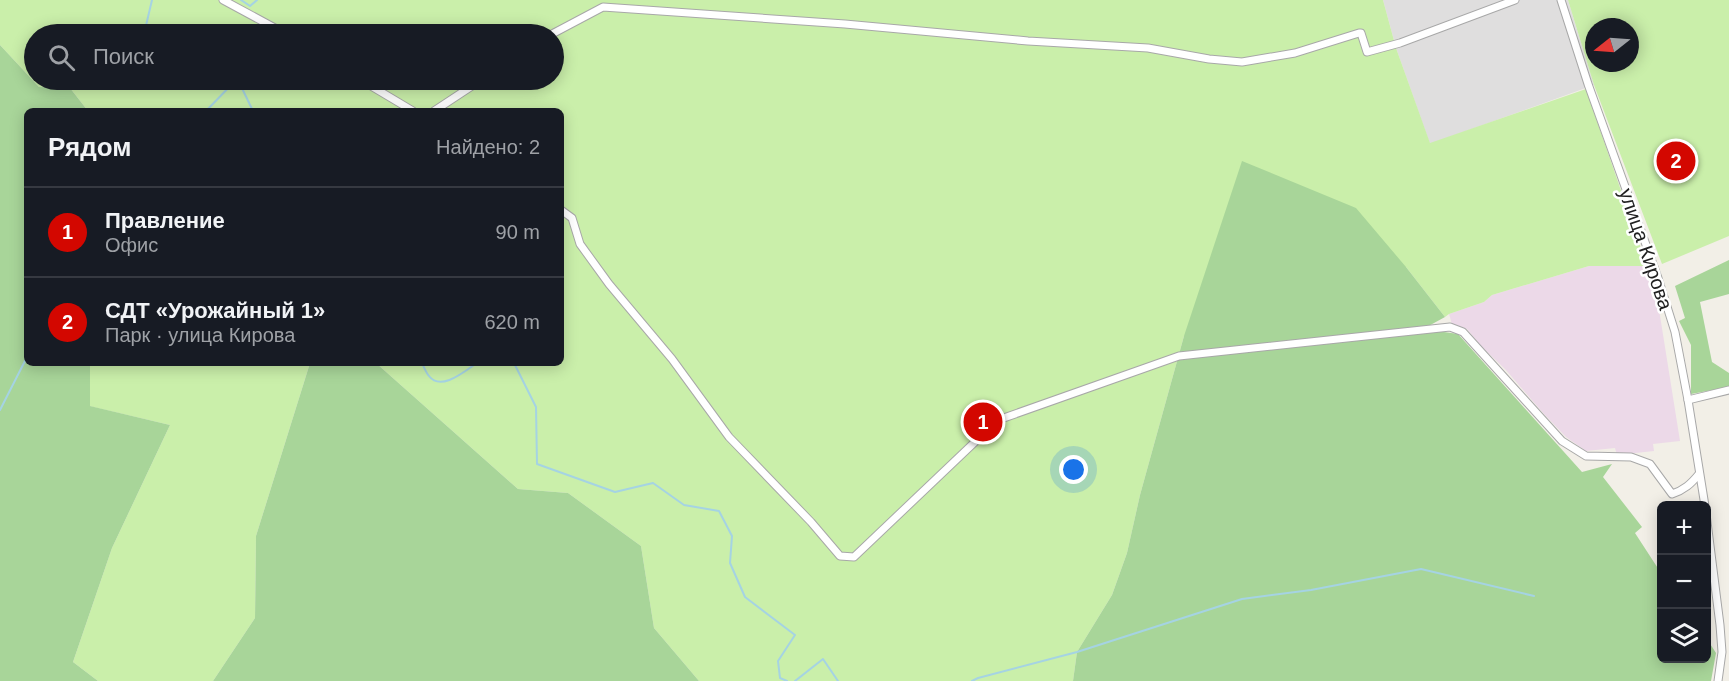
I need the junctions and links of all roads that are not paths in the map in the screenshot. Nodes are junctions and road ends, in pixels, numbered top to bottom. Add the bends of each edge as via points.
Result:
1 (222, 0) edge
2 (1515, 0) edge
3 (1561, 0) edge
4 (267, 24) edge
5 (564, 28) edge
6 (378, 90) edge
7 (466, 90) edge
8 (408, 108) edge
9 (439, 108) edge
10 (564, 212) edge
11 (1729, 390) edge
12 (1688, 400) junction
13 (1699, 474) junction
14 (1704, 501) edge
15 (1711, 548) edge
16 (1718, 681) edge

1 - 4 street
2 - 5 street via 1367,52 1359,33 1294,53 1242,62 1148,48 603,7
3 - 12 street, улица Кирова via 1658,278 1675,333
6 - 8 street
7 - 9 street
10 - 13 street via 572,218 580,243 609,284 672,359 729,437 840,556 854,556 998,420 1179,356 1450,327 1463,332 1562,441 1586,456 1631,457 1650,464 1672,494
11 - 12 street
12 - 13 street, улица Кирова
13 - 14 street, улица Кирова
15 - 16 street via 1722,652

